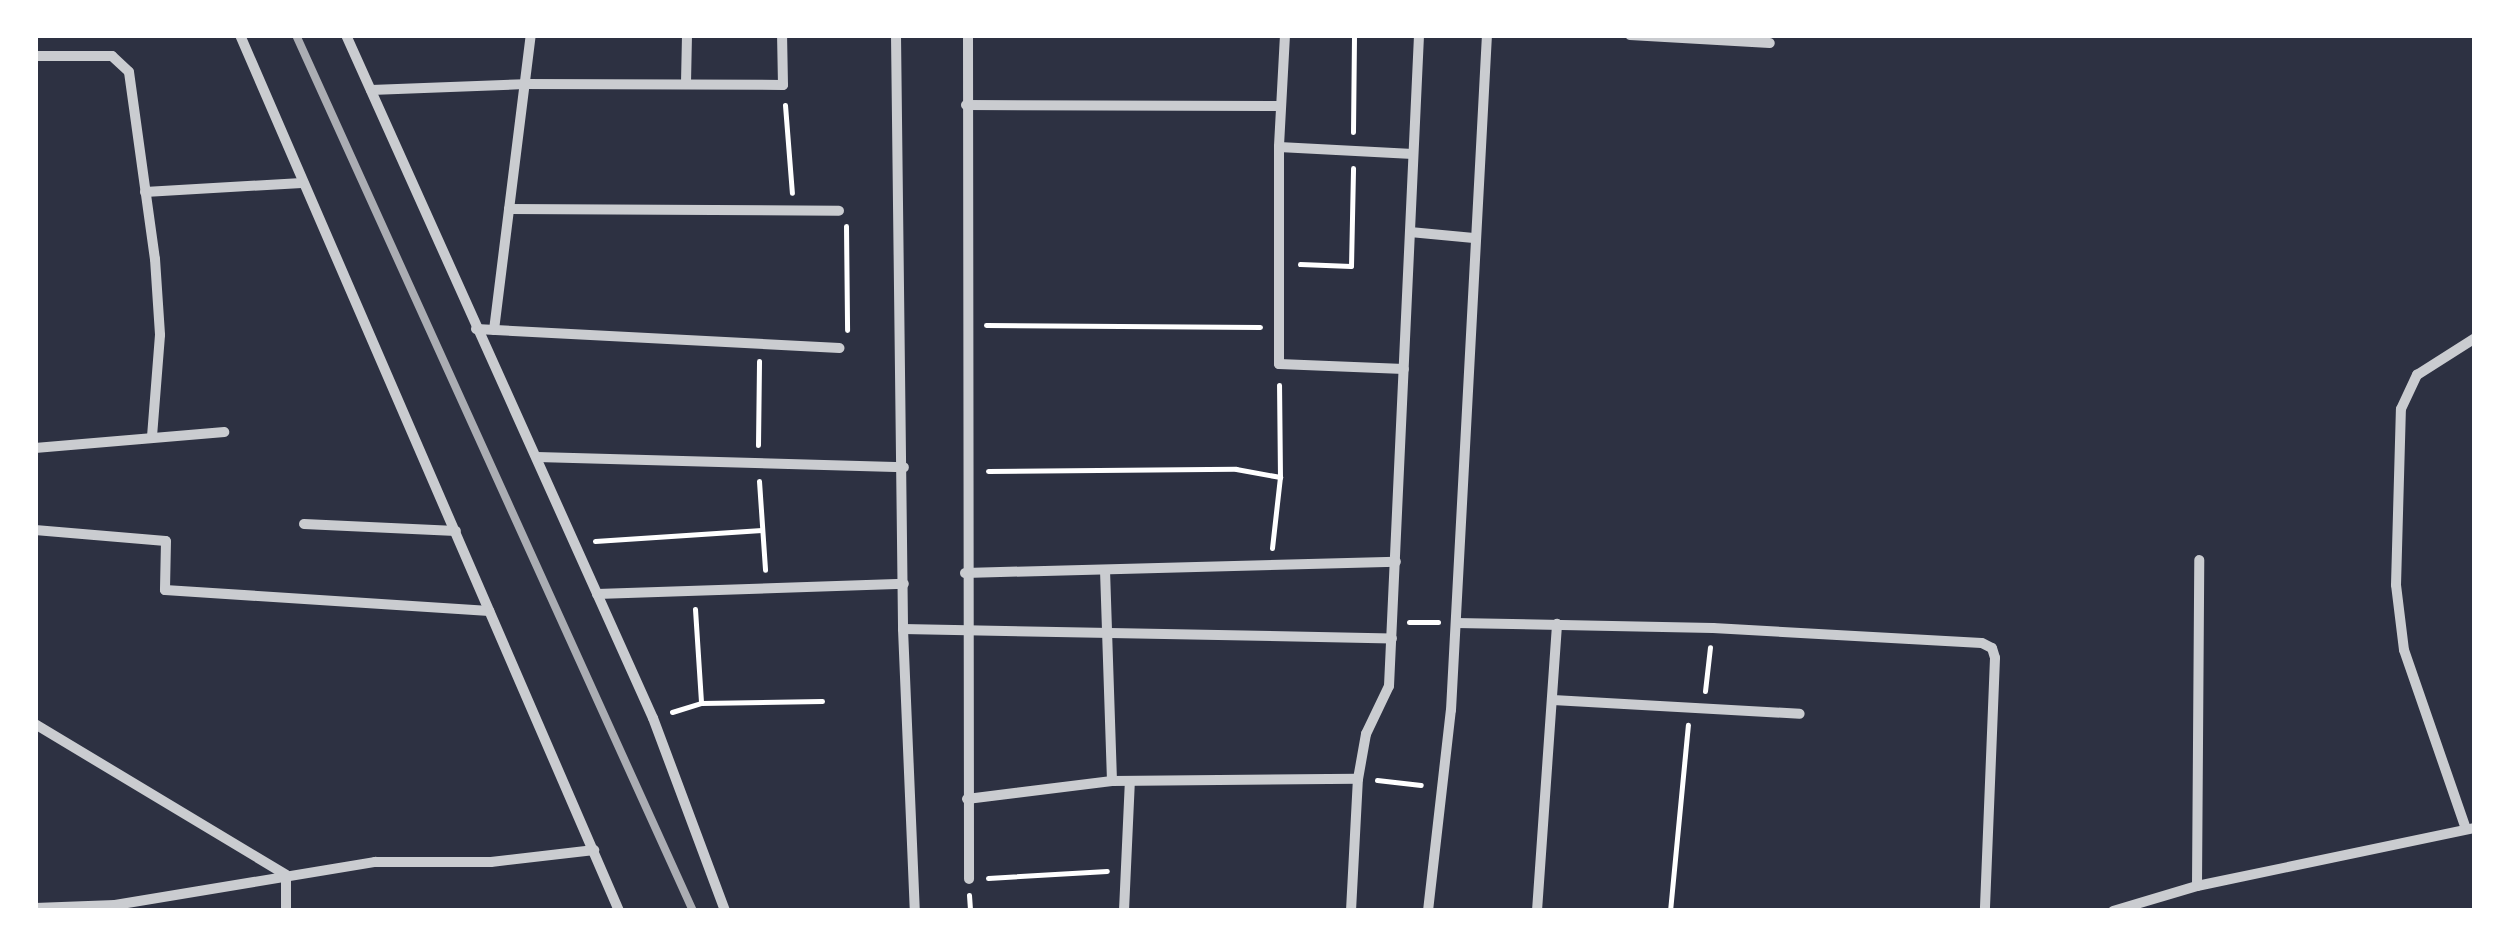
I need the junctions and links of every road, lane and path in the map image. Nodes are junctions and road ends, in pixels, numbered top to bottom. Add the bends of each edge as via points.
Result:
1 (240, 35) edge
2 (346, 35) edge
3 (530, 35) edge
4 (687, 35) edge
5 (782, 35) edge
6 (896, 35) edge
7 (968, 35) edge
8 (1285, 35) edge
9 (1354, 35) edge
10 (1419, 35) edge
11 (1486, 35) edge
12 (1630, 35) edge
13 (1678, 37) edge
14 (1770, 42) dead end
15 (35, 56) edge
16 (524, 84) junction
17 (686, 84) junction
18 (783, 85) junction
19 (371, 90) junction
20 (966, 105) junction
21 (1281, 106) junction
22 (1279, 146) junction
23 (1353, 152) junction
24 (1413, 154) junction
25 (302, 183) junction
26 (144, 192) junction
27 (509, 209) junction
28 (794, 211) junction
29 (839, 211) joint
30 (1410, 232) junction
31 (1474, 238) junction
32 (1277, 262) junction
33 (971, 325) junction
34 (1278, 328) junction
35 (476, 329) junction
36 (494, 330) junction
37 (2475, 338) edge
38 (760, 344) junction
39 (840, 348) joint
40 (1279, 364) junction
41 (1404, 369) junction
42 (224, 432) dead end
43 (152, 436) junction
44 (35, 448) edge
45 (538, 456) junction
46 (757, 463) junction
47 (904, 467) junction
48 (966, 472) junction
49 (1280, 477) junction
50 (35, 521) edge
51 (304, 524) dead end
52 (762, 530) junction
53 (35, 532) edge
54 (456, 532) junction
55 (574, 542) junction
56 (2199, 560) dead end
57 (1396, 562) junction
58 (1270, 566) junction
59 (1105, 570) junction
60 (965, 572) junction
61 (904, 584) junction
62 (766, 588) junction
63 (694, 590) junction
64 (597, 594) junction
65 (489, 611) junction
66 (1393, 622) junction
67 (1456, 623) junction
68 (1558, 624) junction
69 (1712, 628) junction
70 (903, 629) junction
71 (966, 630) junction
72 (1106, 632) junction
73 (1392, 638) junction
74 (822, 700) dead end
75 (1553, 700) junction
76 (701, 703) junction
77 (1690, 708) junction
78 (1703, 709) junction
79 (1800, 714) dead end
80 (653, 718) junction
81 (35, 724) edge
82 (1358, 778) junction
83 (1112, 781) junction
84 (1130, 782) junction
85 (1444, 787) junction
86 (967, 798) junction
87 (2470, 828) edge
88 (594, 850) junction
89 (1125, 870) junction
90 (286, 875) junction
91 (968, 879) joint
92 (2198, 886) junction
93 (35, 908) edge
94 (286, 911) edge
95 (618, 911) edge
96 (725, 911) edge
97 (915, 911) edge
98 (1124, 911) edge
99 (1351, 911) edge
100 (1428, 911) edge
101 (1537, 911) edge
102 (1670, 911) edge
103 (1985, 911) edge
104 (2113, 911) edge

1 - 25 street
2 - 19 street
3 - 16 street
4 - 17 street
5 - 18 street
6 - 47 street
7 - 20 street
8 - 21 street
9 - 23 path
10 - 24 street
11 - 31 street
12 - 13 street
13 - 14 street
15 - 26 street via 112,56 129,72
16 - 17 street
16 - 19 street
16 - 27 street
17 - 18 street
18 - 28 path
19 - 35 street
20 - 21 street
20 - 33 street
21 - 22 street
22 - 23 street
22 - 32 street
23 - 24 street
23 - 32 path via 1351,266
24 - 30 street
25 - 26 street
25 - 54 street
26 - 43 street via 160,334
27 - 28 street
27 - 36 street
28 - 29 street
29 - 39 path via 846,220 847,340
30 - 31 street
30 - 41 street
31 - 67 street
32 - 34 street
33 - 34 path
33 - 48 street
34 - 40 street
35 - 36 street
35 - 45 street
36 - 38 street
37 - 87 street via 2418,375 2401,409 2396,585 2404,650
38 - 39 street
38 - 46 path
40 - 41 street
40 - 49 path
41 - 57 street
42 - 43 street
43 - 44 street
45 - 46 street
45 - 55 street
46 - 47 street
46 - 52 path
47 - 61 street
48 - 49 path via 1236,469
48 - 60 street
49 - 58 path
50 - 53 street
51 - 54 street
52 - 55 path
52 - 62 path
53 - 65 street via 166,541 165,590
54 - 65 street
55 - 64 street
56 - 92 street
57 - 58 street
57 - 66 street
58 - 59 street
59 - 60 street
59 - 72 street
60 - 71 street
61 - 62 street
61 - 70 street
62 - 63 street
63 - 64 street
63 - 76 path
64 - 80 street
65 - 88 street
66 - 67 path
66 - 73 street
67 - 68 street
67 - 85 street
68 - 69 street
68 - 75 street
69 - 78 path
69 - 103 street via 1982,642 1992,648
70 - 71 street
70 - 97 street
71 - 72 street
71 - 86 street
72 - 73 street
72 - 83 street
73 - 82 street via 1389,692 1366,734
74 - 76 path
75 - 77 street
75 - 101 street
76 - 80 path
77 - 78 street
77 - 102 path
78 - 79 street
80 - 96 street
81 - 90 street
82 - 84 street
82 - 85 path
82 - 99 street
83 - 84 street
83 - 86 street
84 - 89 street
85 - 100 street
86 - 91 street
87 - 92 street
88 - 90 street via 492,862 374,862
88 - 95 street
89 - 91 path
89 - 98 street
90 - 93 street via 115,905
90 - 94 street
92 - 104 street

